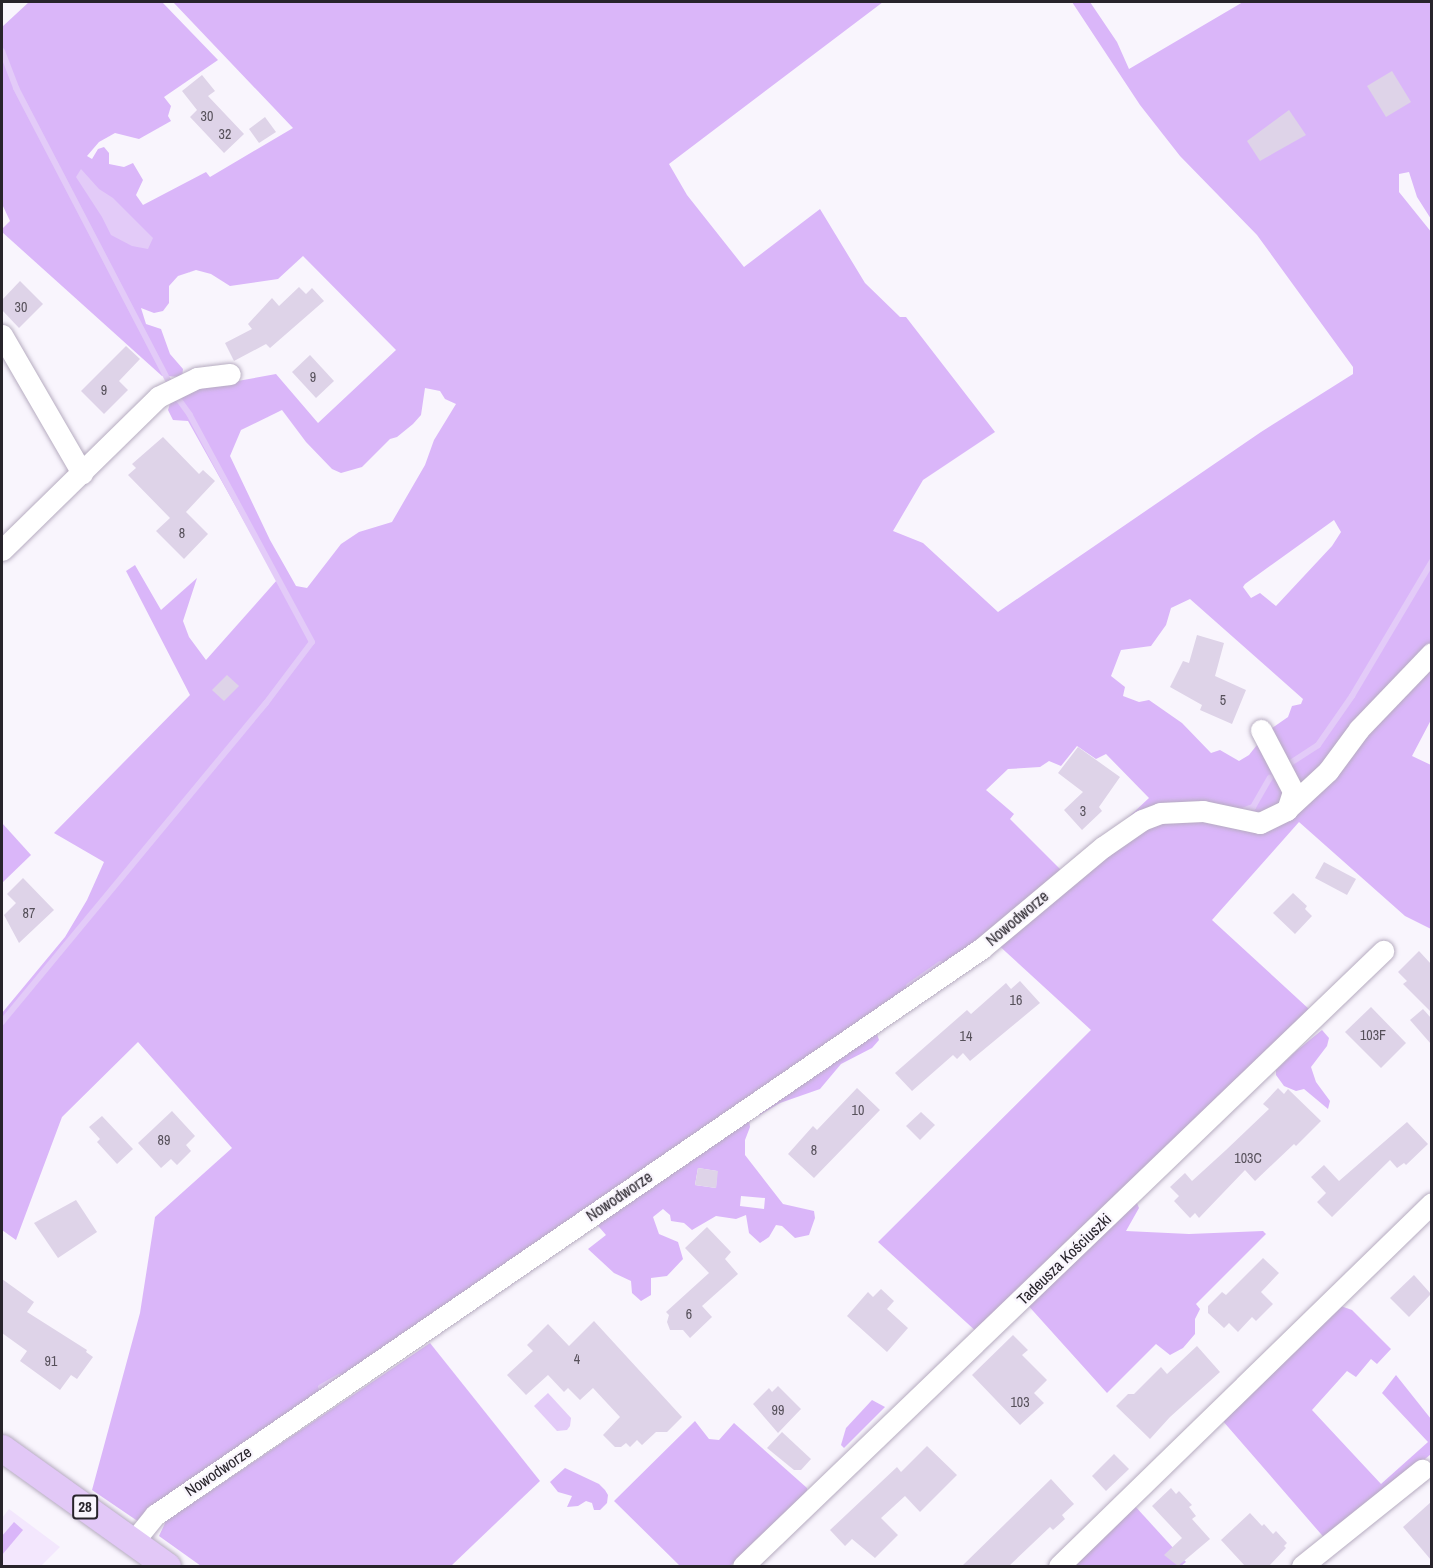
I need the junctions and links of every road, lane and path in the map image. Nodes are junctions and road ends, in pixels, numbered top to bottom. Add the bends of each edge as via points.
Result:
1 (2, 335) edge
2 (230, 374) dead end
3 (81, 473) junction
4 (2, 550) edge
5 (1431, 653) edge
6 (1262, 730) dead end
7 (1287, 810) junction
8 (1383, 951) dead end
9 (1431, 1203) edge
10 (2, 1448) edge
11 (1422, 1470) dead end
12 (133, 1542) junction
13 (167, 1566) edge
14 (743, 1566) edge
15 (1059, 1566) edge
16 (1302, 1566) edge

1 - 3 street
2 - 3 street via 197,378 158,397
3 - 4 street
5 - 7 street, Nowodworze via 1359,729 1328,771
6 - 7 street via 1293,790
7 - 12 street, Nowodworze via 1260,823 1203,811 1160,813 1142,820 1103,847 982,948 155,1515
8 - 14 street, Tadeusza Kościuszki
9 - 15 street
10 - 12 main road, 28
11 - 16 street
12 - 13 main road, 28

